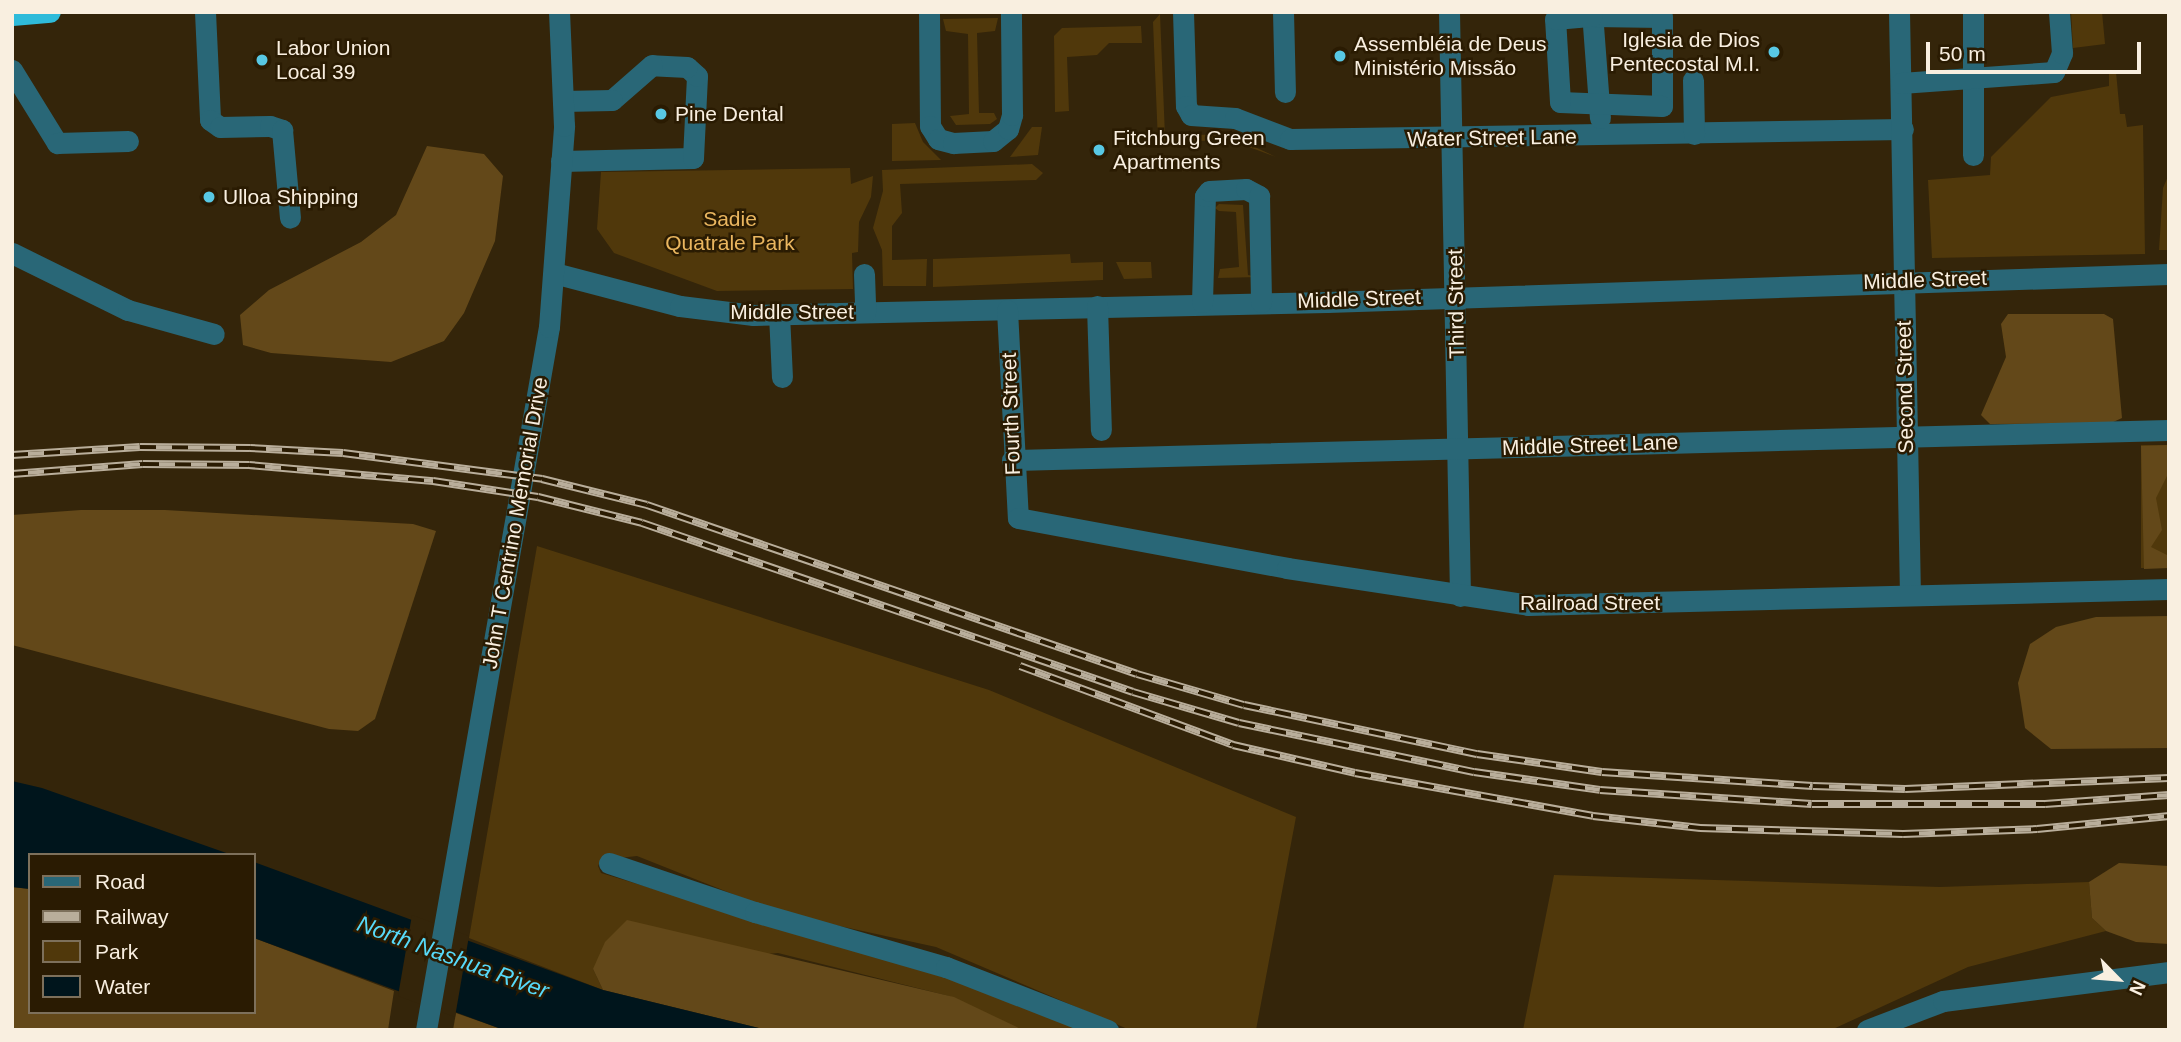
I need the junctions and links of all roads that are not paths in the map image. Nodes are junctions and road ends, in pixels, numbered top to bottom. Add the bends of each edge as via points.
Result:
1 (44, 12) edge
2 (50, 12) edge
3 (205, 12) edge
4 (559, 12) edge
5 (929, 12) edge
6 (1011, 12) edge
7 (1183, 12) edge
8 (1283, 12) edge
9 (1449, 12) edge
10 (1899, 12) edge
11 (1973, 12) edge
12 (2060, 12) edge
13 (1592, 14) edge
14 (12, 15) edge
15 (12, 70) edge
16 (1971, 78) junction
17 (1693, 80) dead end
18 (1901, 83) junction
19 (1285, 92) dead end
20 (563, 101) junction
21 (1599, 106) junction
22 (1903, 129) junction
23 (1694, 134) junction
24 (1601, 137) junction
25 (1454, 139) junction
26 (128, 141) dead end
27 (1973, 155) dead end
28 (561, 162) junction
29 (290, 218) dead end
30 (12, 253) edge
31 (554, 273) junction
32 (864, 274) dead end
33 (2169, 274) edge
34 (1902, 280) junction
35 (1455, 295) junction
36 (1202, 302) junction
37 (1261, 302) junction
38 (1097, 306) junction
39 (1007, 310) junction
40 (865, 312) junction
41 (779, 314) junction
42 (214, 334) dead end
43 (782, 377) dead end
44 (1101, 430) dead end
45 (2169, 430) edge
46 (1906, 436) junction
47 (1461, 449) junction
48 (1012, 460) junction
49 (1018, 518) joint
50 (2169, 589) edge
51 (1910, 593) junction
52 (1460, 596) junction
53 (609, 863) dead end
54 (2169, 972) edge
55 (426, 1030) edge
56 (1108, 1030) edge
57 (1867, 1030) edge

1 - 2 highway
1 - 14 highway
3 - 29 street via 210,120 220,127 282,130
4 - 20 street, John T Centrino Memorial Drive
5 - 6 street via 930,126 938,139 953,143 993,141 1008,129 1012,115
7 - 25 street, Water Street Lane via 1186,106 1194,117 1235,118 1276,136 1305,140
8 - 19 street
9 - 25 street, Third Street
10 - 18 street, Second Street
11 - 16 street
12 - 16 street via 2058,69
13 - 21 street
13 - 21 street via 1555,19 1558,99 1564,104
13 - 21 street via 1658,15 1664,20 1662,106
15 - 26 street via 57,143
16 - 18 street
16 - 27 street
17 - 23 street
18 - 22 street, Second Street
20 - 28 street, John T Centrino Memorial Drive
20 - 28 street via 612,100 652,65 687,67 697,76 693,158
21 - 24 street
22 - 23 street, Water Street Lane
22 - 34 street, Second Street
23 - 24 street, Water Street Lane
24 - 25 street, Water Street Lane
25 - 35 street, Third Street
28 - 31 street, John T Centrino Memorial Drive
30 - 42 street via 128,310
31 - 41 street, Middle Street via 705,311
31 - 55 street, John T Centrino Memorial Drive via 549,327
32 - 40 street
33 - 34 street, Middle Street
34 - 35 street, Middle Street
34 - 46 street, Second Street
35 - 37 street, Middle Street
35 - 47 street, Third Street
36 - 37 street, Middle Street
36 - 37 street via 1205,196 1209,191 1246,189 1259,196
36 - 38 street, Middle Street
38 - 39 street, Middle Street
38 - 44 street
39 - 40 street, Middle Street
39 - 48 street, Fourth Street
40 - 41 street, Middle Street
41 - 43 street
45 - 46 street, Middle Street Lane
46 - 47 street, Middle Street Lane
46 - 51 street, Second Street
47 - 48 street, Middle Street Lane
47 - 52 street, Third Street
48 - 49 street, Fourth Street
49 - 52 street, Railroad Street
50 - 51 street, Railroad Street
51 - 52 street, Railroad Street via 1589,605 1528,605
53 - 56 street via 755,912 946,967
54 - 57 street via 1943,1001

